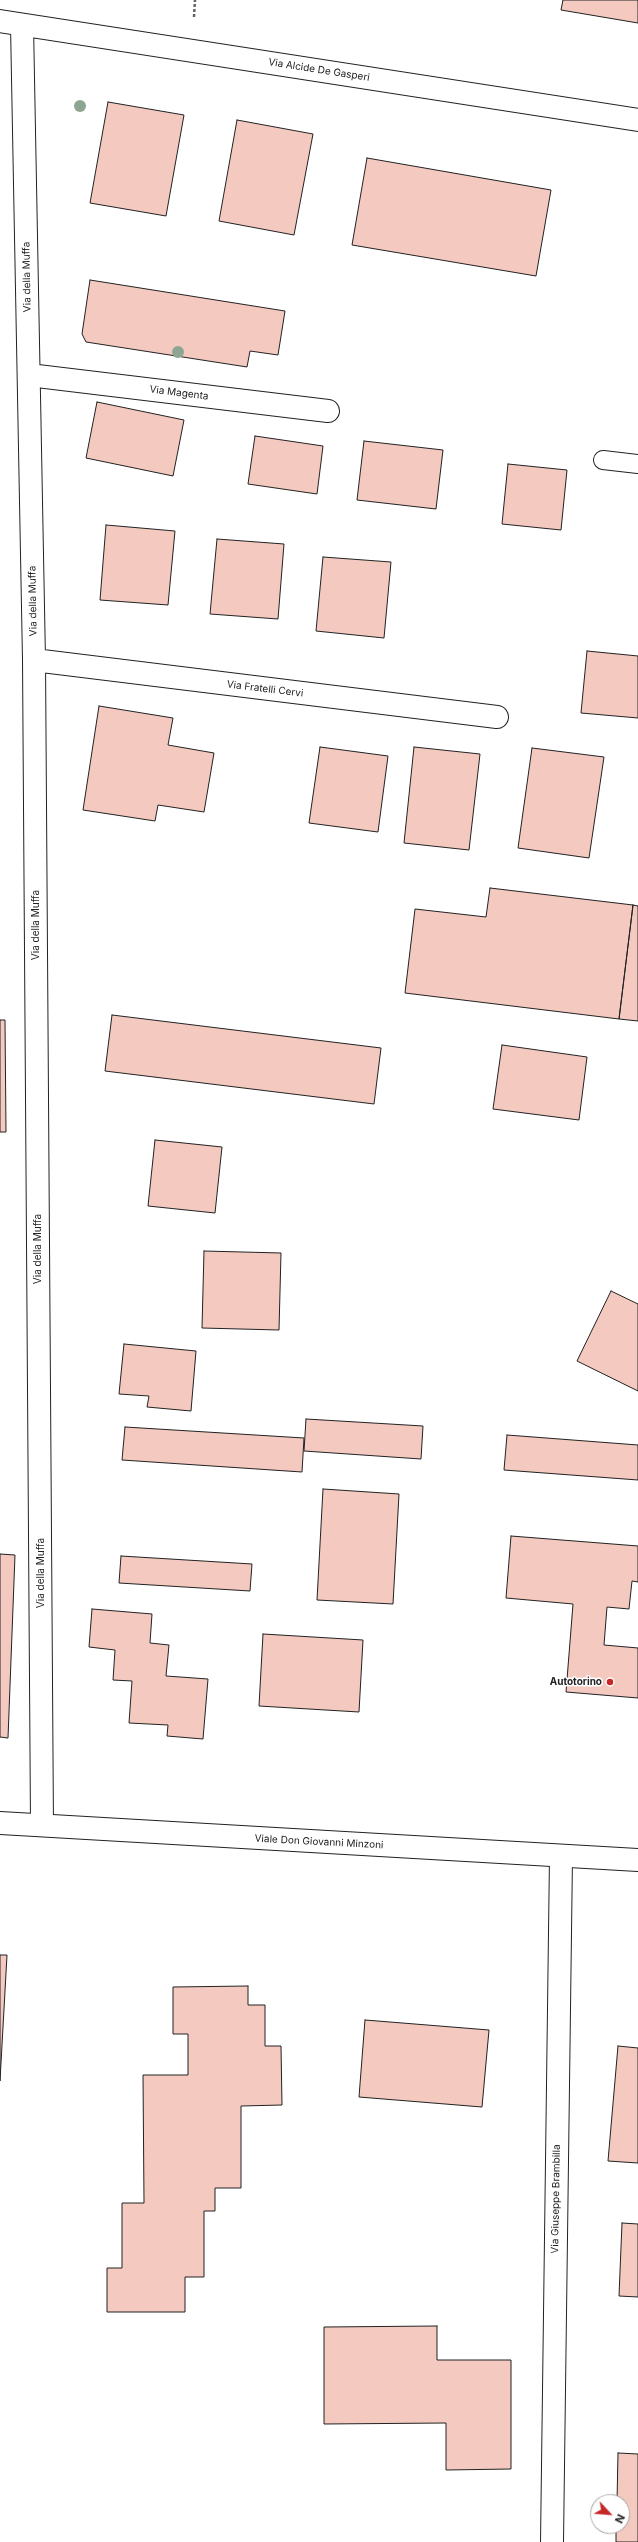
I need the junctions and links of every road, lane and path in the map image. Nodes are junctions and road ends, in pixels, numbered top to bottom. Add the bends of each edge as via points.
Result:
1 (195, 0) edge
2 (194, 8) dead end
3 (0, 21) edge
4 (22, 25) junction
5 (638, 120) edge
6 (29, 375) junction
7 (328, 411) dead end
8 (603, 460) dead end
9 (638, 464) edge
10 (34, 660) junction
11 (497, 717) dead end
12 (0, 1823) edge
13 (42, 1825) junction
14 (561, 1856) junction
15 (638, 1860) edge
16 (552, 2542) edge

1 - 2 path
3 - 4 street, Via Alcide De Gasperi
4 - 5 street, Via Alcide De Gasperi
4 - 6 street, Via della Muffa
6 - 7 street, Via Magenta
6 - 10 street, Via della Muffa
8 - 9 lane
10 - 11 street, Via Fratelli Cervi
10 - 13 street, Via della Muffa
12 - 13 street, Viale Don Giovanni Minzoni
13 - 14 street, Viale Don Giovanni Minzoni
14 - 15 street, Viale Don Giovanni Minzoni
14 - 16 street, Via Giuseppe Brambilla

